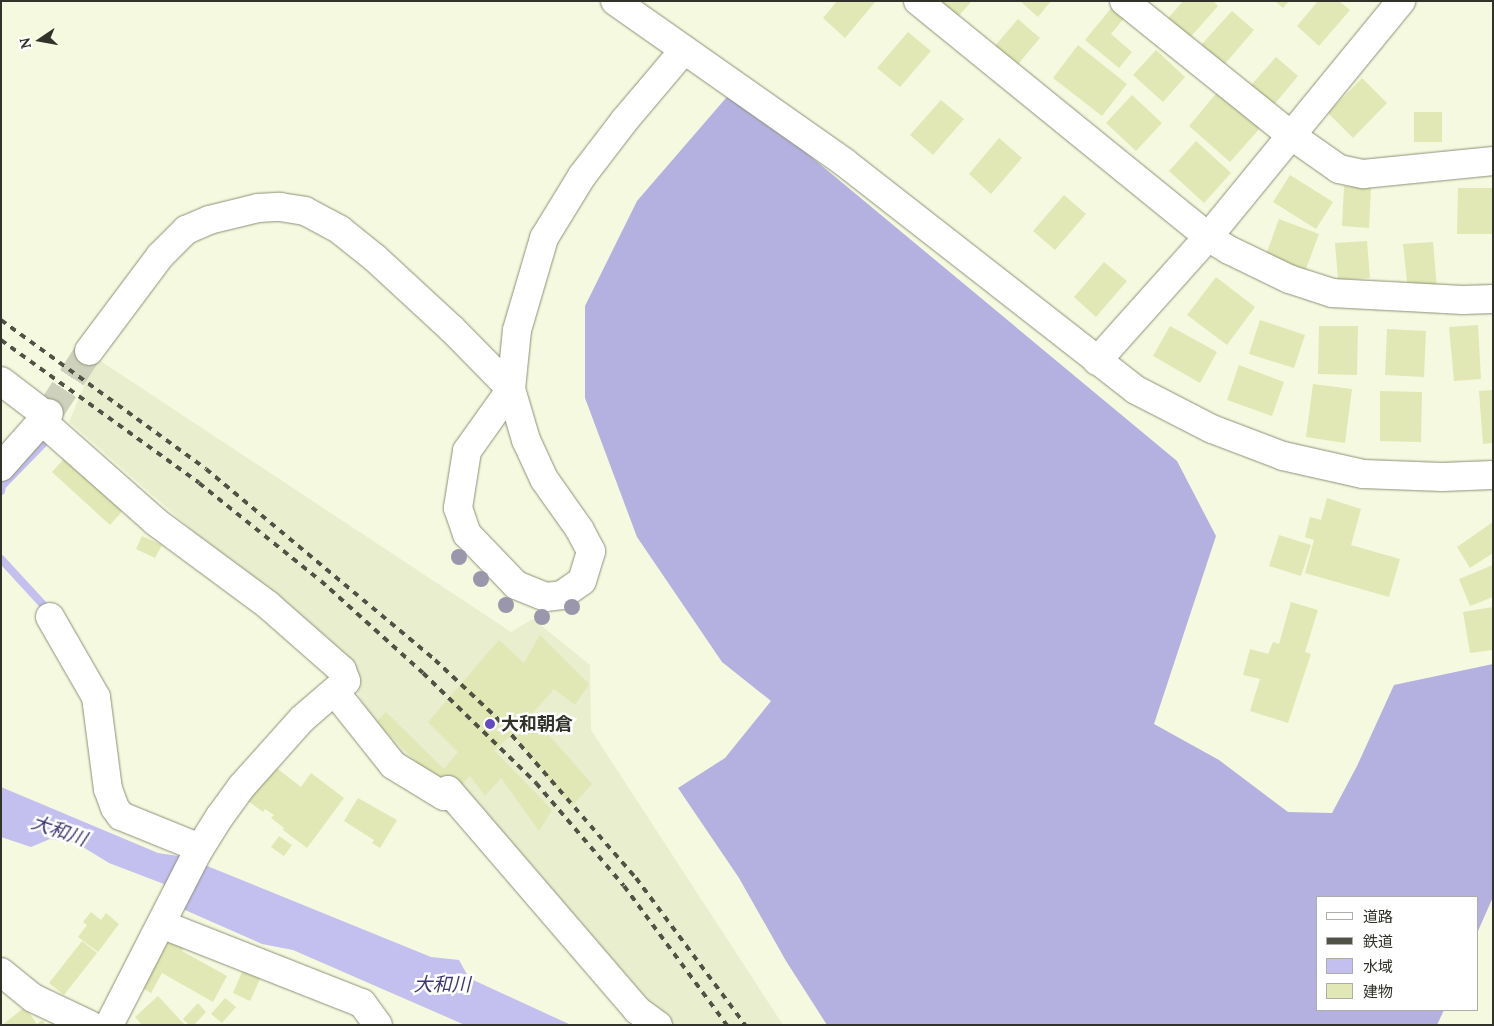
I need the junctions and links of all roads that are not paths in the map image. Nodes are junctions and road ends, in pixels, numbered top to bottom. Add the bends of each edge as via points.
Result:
1 (615, 1) edge
2 (918, 1) edge
3 (1124, 1) edge
4 (1395, 3) edge
5 (684, 50) junction
6 (1292, 136) junction
7 (1493, 162) edge
8 (1208, 237) junction
9 (1493, 299) edge
10 (89, 351) tunnel mouth
11 (1097, 361) junction
12 (1, 381) edge
13 (511, 389) junction
14 (46, 417) junction
15 (1, 467) edge
16 (1493, 475) edge
17 (50, 617) dead end
18 (335, 692) junction
19 (199, 850) junction
20 (162, 922) junction
21 (1, 972) edge
22 (90, 1025) edge
23 (109, 1025) edge
24 (378, 1025) edge
25 (658, 1025) edge

1 - 5 street
2 - 8 street
3 - 6 street
4 - 6 street
5 - 11 street via 844,162
5 - 13 street via 582,176 544,238 517,330
6 - 7 street via 1339,169 1363,174
6 - 8 street
8 - 9 street via 1289,279 1332,293
8 - 11 street
10 - 13 street via 160,256 186,230 241,212 280,207 305,211 340,230 445,323
11 - 16 street via 1152,399 1212,429 1283,456 1363,474
12 - 14 street
13 - 13 street via 526,440 544,479 591,551 582,581 562,595 546,597 516,585 467,534 458,508 467,451
14 - 15 street
14 - 18 street via 156,522 268,605 342,670 346,681
17 - 19 street via 96,697 108,789 115,808 121,816
18 - 19 street via 302,719 242,786
18 - 25 street via 393,765 444,796 448,790 636,1010
19 - 20 street
20 - 23 street
20 - 24 street via 362,1003
21 - 22 street via 33,998

